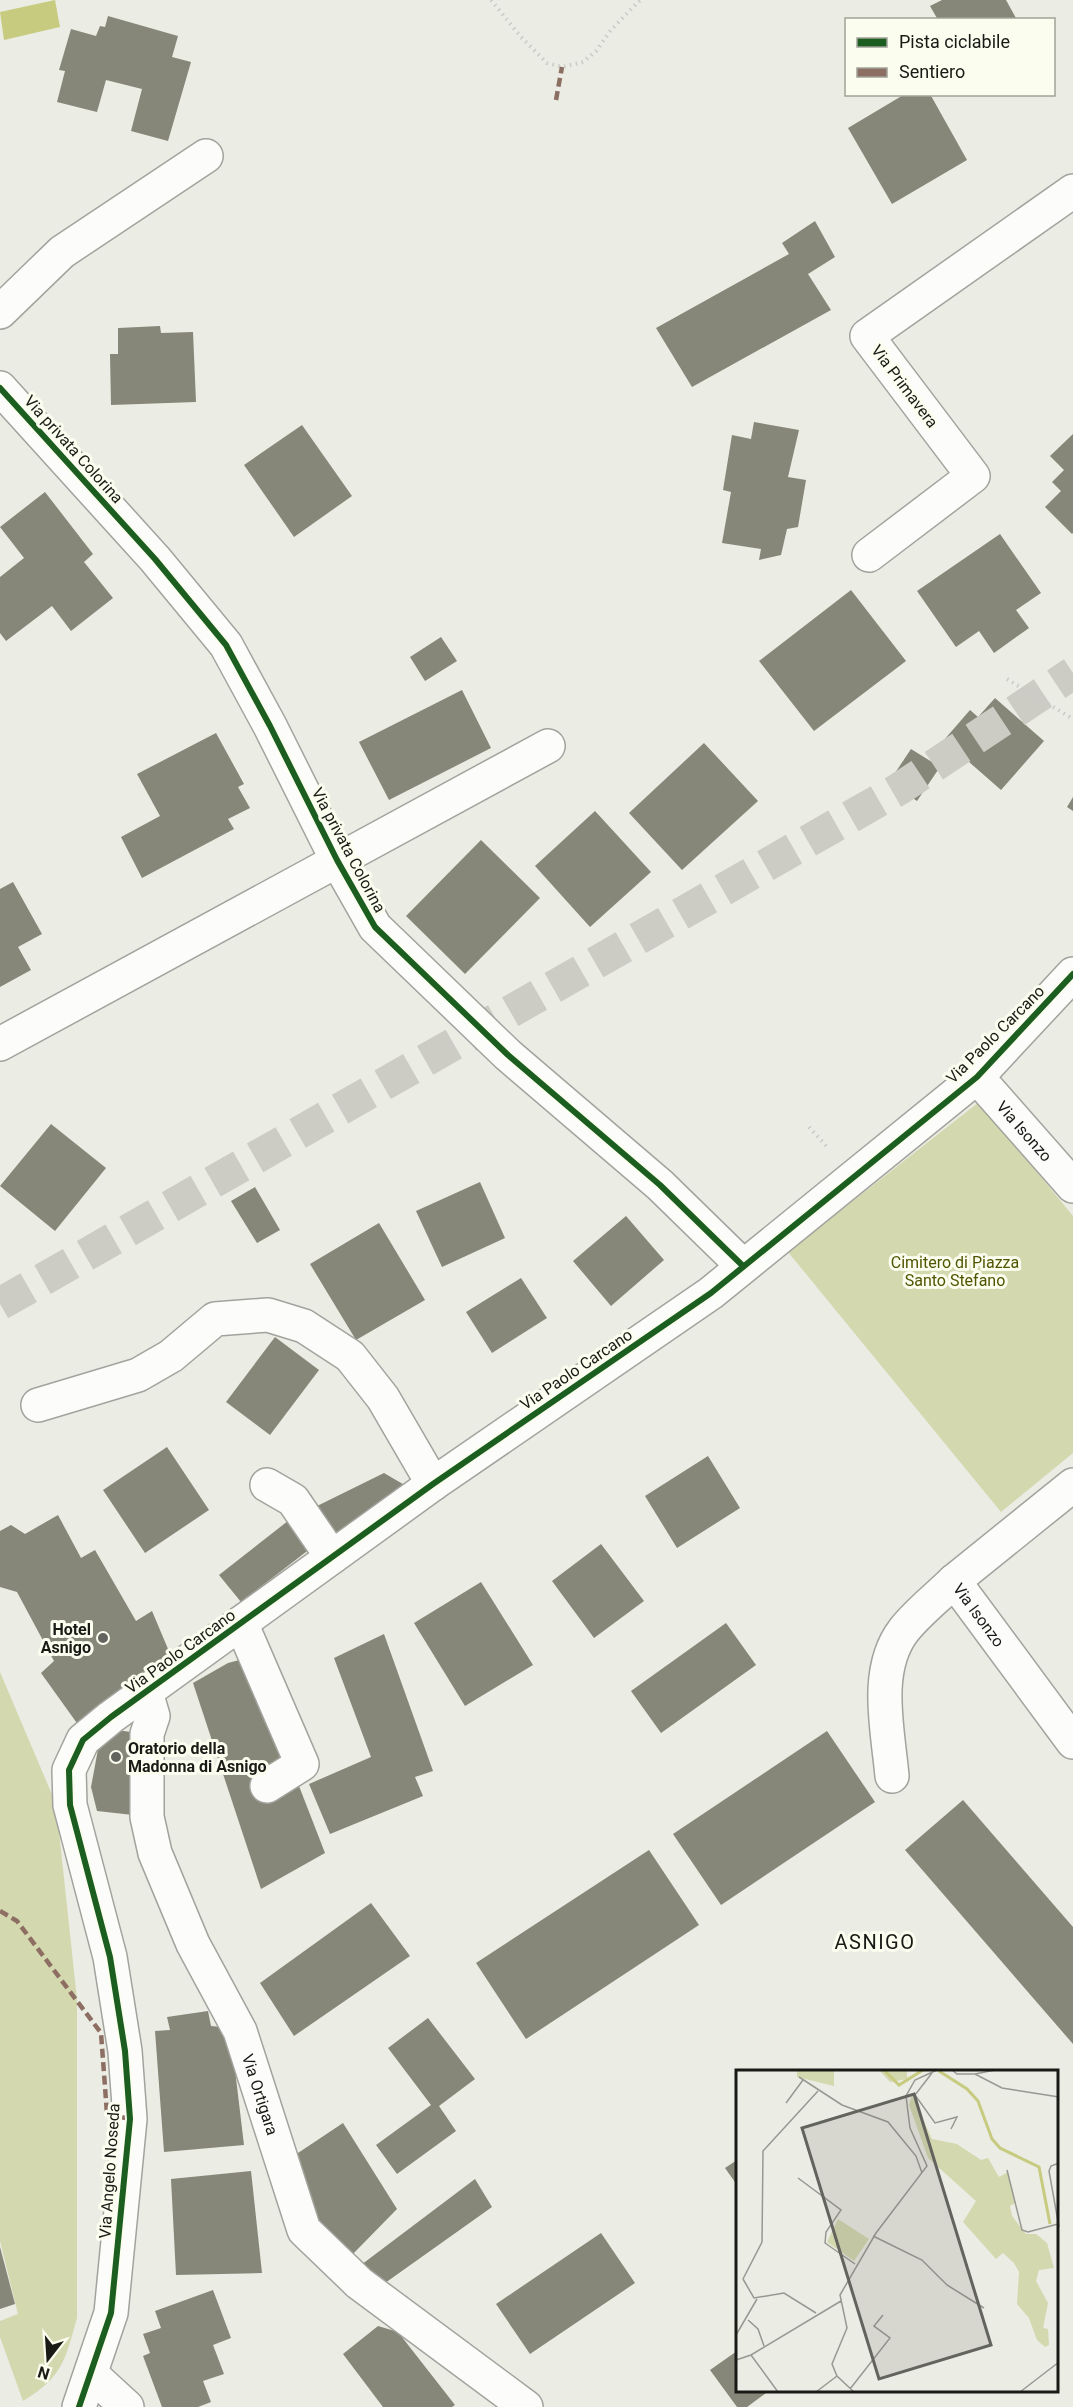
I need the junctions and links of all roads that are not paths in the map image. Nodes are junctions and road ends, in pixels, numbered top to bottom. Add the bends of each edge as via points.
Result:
1 (207, 156) dead end
2 (1073, 190) edge
3 (0, 312) edge
4 (0, 388) edge
5 (869, 555) dead end
6 (548, 746) dead end
7 (337, 860) junction
8 (1073, 974) edge
9 (0, 1044) edge
10 (977, 1077) junction
11 (1073, 1186) edge
12 (742, 1266) junction
13 (38, 1405) dead end
14 (433, 1484) junction
15 (267, 1485) dead end
16 (1073, 1485) edge
17 (333, 1557) junction
18 (954, 1581) junction
19 (241, 1623) junction
20 (146, 1692) junction
21 (1073, 1742) edge
22 (74, 1759) joint
23 (892, 1776) dead end
24 (267, 1786) dead end
25 (90, 2374) junction
26 (79, 2407) edge
27 (127, 2407) edge
28 (526, 2407) edge

1 - 3 street via 62,252
2 - 5 street, Via Primavera via 867,336 973,476
4 - 7 street, Via privata Colorina via 155,559 226,645
6 - 7 street
7 - 9 street
7 - 12 street, Via privata Colorina via 375,927 507,1055 660,1185
8 - 10 street, Via Paolo Carcano
10 - 11 street, Via Isonzo
10 - 12 street, Via Paolo Carcano
12 - 14 street, Via Paolo Carcano via 711,1293
13 - 14 street via 138,1375 171,1356 215,1319 268,1315 304,1326 350,1356 383,1398
14 - 17 street, Via Paolo Carcano
15 - 17 street via 293,1500
16 - 18 street, Via Isonzo
17 - 19 street, Via Paolo Carcano
18 - 21 street, Via Isonzo
18 - 23 street via 903,1631 886,1672
19 - 20 street, Via Paolo Carcano
19 - 24 street via 302,1764
20 - 22 street, Via Paolo Carcano via 83,1740
20 - 28 street, Via Ortigara via 153,1716 147,1734 147,1817 155,1853 193,1944 240,2031 304,2230 358,2283
22 - 25 street, Via Angelo Noseda via 69,1770 70,1805 110,1957 125,2050 130,2119 111,2313
25 - 26 street, Via Angelo Noseda
25 - 27 street

